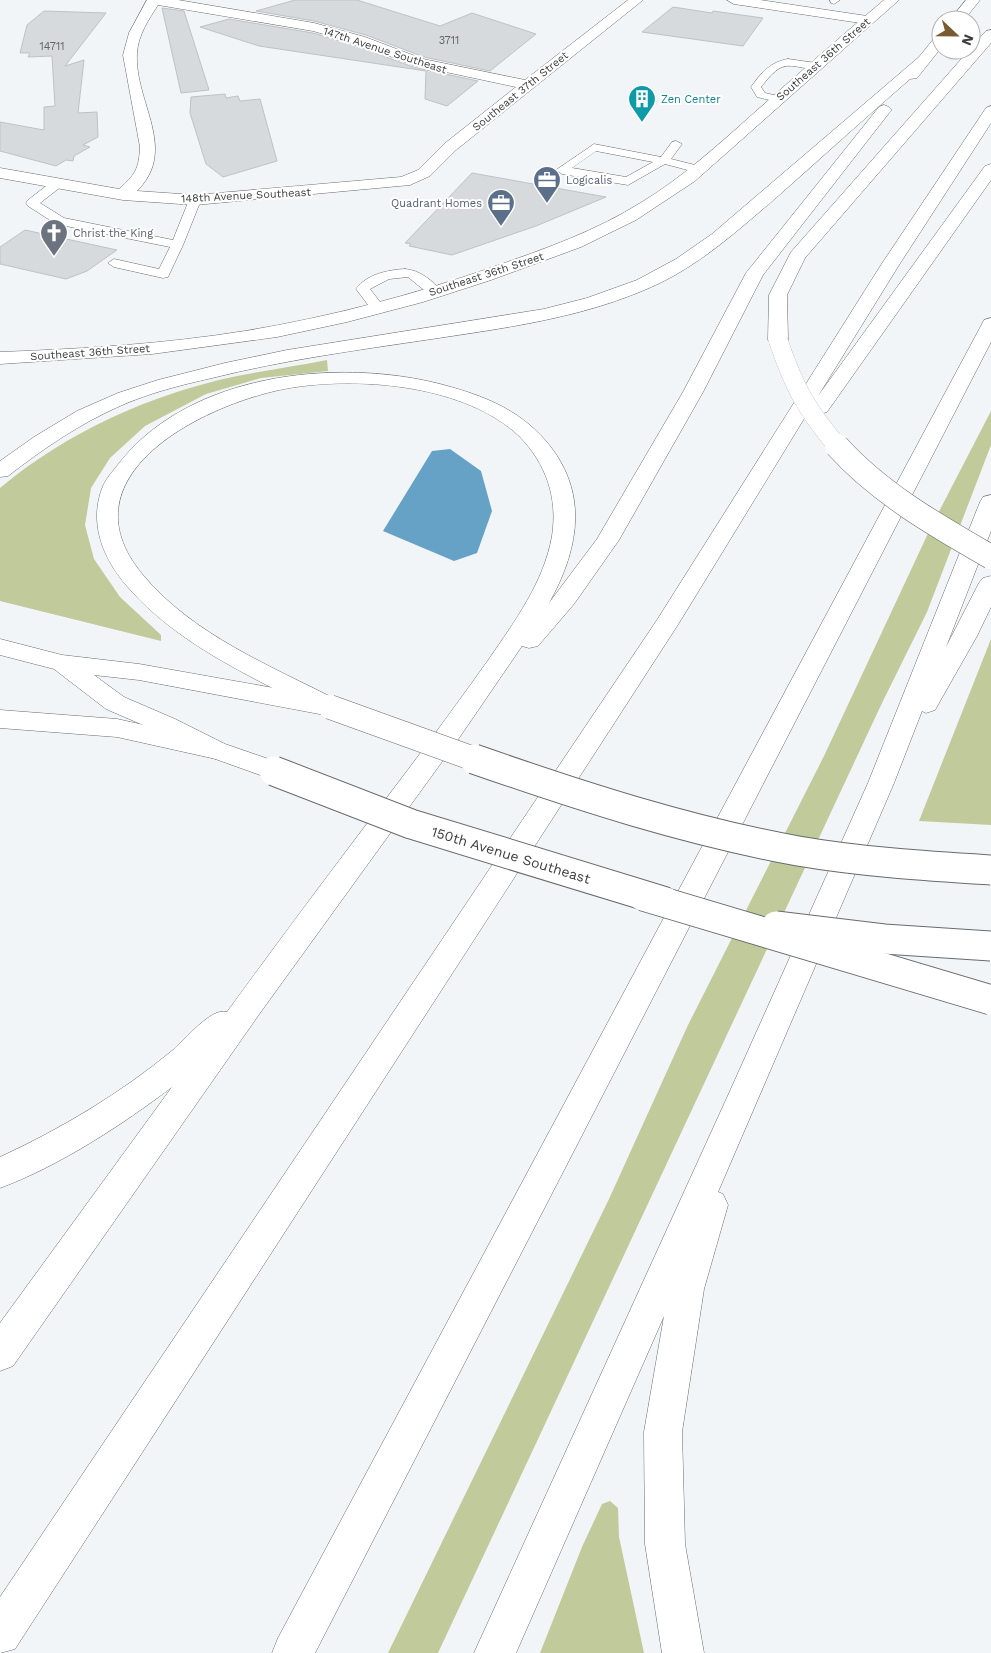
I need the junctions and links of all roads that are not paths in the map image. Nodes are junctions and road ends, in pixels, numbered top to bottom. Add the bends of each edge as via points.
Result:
1 (155, 0) edge
2 (636, 0) edge
3 (734, 0) edge
4 (892, 0) edge
5 (973, 0) edge
6 (965, 10) edge
7 (867, 20) junction
8 (991, 34) edge
9 (931, 51) edge
10 (923, 60) junction
11 (816, 66) junction
12 (527, 85) junction
13 (778, 99) junction
14 (991, 111) edge
15 (676, 144) dead end
16 (664, 160) junction
17 (700, 169) junction
18 (991, 169) edge
19 (0, 173) edge
20 (404, 182) joint
21 (58, 183) junction
22 (123, 195) junction
23 (195, 200) junction
24 (177, 245) junction
25 (114, 263) dead end
26 (435, 292) junction
27 (377, 308) junction
28 (991, 324) edge
29 (0, 358) edge
30 (0, 471) edge
31 (991, 502) edge
32 (991, 557) edge
33 (988, 592) edge
34 (667, 623) junction
35 (0, 647) edge
36 (62, 663) junction
37 (330, 706) junction
38 (470, 706) junction
39 (0, 718) edge
40 (216, 750) junction
41 (881, 783) junction
42 (991, 870) edge
43 (643, 896) junction
44 (991, 946) edge
45 (284, 956) junction
46 (991, 1000) edge
47 (746, 1091) junction
48 (0, 1173) edge
49 (0, 1352) edge
50 (665, 1544) junction
51 (0, 1634) edge
52 (293, 1653) edge
53 (495, 1653) edge
54 (683, 1653) edge
55 (700, 1653) edge

1 - 12 main road, 147th Avenue Southeast via 314,27 434,66
1 - 22 main road via 135,36 130,56 148,162 144,172
2 - 12 main road, Southeast 37th Street
3 - 7 main road
4 - 7 main road, Southeast 36th Street
5 - 6 main road
7 - 11 main road, Southeast 36th Street
8 - 32 main road, bridge via 797,256 778,295 778,340 789,373 802,400 835,443 885,488 954,536
9 - 10 main road
10 - 30 main road via 715,240 668,272 642,284 571,308 519,319 297,354 166,384 116,401 79,419
10 - 38 main road via 756,273 693,392 608,540 566,599
11 - 13 main road, Southeast 36th Street
11 - 13 lane via 781,62 756,87 760,95
12 - 20 main road, Southeast 37th Street via 450,147 424,173
13 - 17 main road, Southeast 36th Street
14 - 34 main road via 890,265
15 - 16 lane
16 - 16 lane via 594,148 562,170 628,182
16 - 17 lane
17 - 26 main road, Southeast 36th Street via 664,196 600,231 542,256
18 - 34 main road
19 - 21 main road, 148th Avenue Southeast
20 - 23 main road, 148th Avenue Southeast
21 - 22 main road, 148th Avenue Southeast
21 - 24 lane via 32,203 60,221
22 - 23 main road, 148th Avenue Southeast
23 - 24 lane
24 - 25 lane via 163,274
26 - 27 main road, Southeast 36th Street
26 - 27 lane via 408,273 371,281 363,289
27 - 29 main road, Southeast 36th Street via 243,337 89,353
28 - 52 main road
31 - 41 main road
33 - 41 main road
34 - 51 main road
35 - 36 main road, 150th Avenue Southeast
36 - 37 main road, 150th Avenue Southeast via 139,672
36 - 40 main road, 150th Avenue Southeast via 115,703
37 - 38 main road via 223,651 168,613 137,584 120,560 109,537 108,513 112,488 132,459 154,438 192,413 261,387 317,379 360,378 406,380 446,390 480,402 510,418 537,441 562,487 565,516 561,546 549,582
37 - 42 main road, 150th Avenue Southeast, bridge via 467,758 679,824 832,856
38 - 45 main road
39 - 40 main road via 117,728
40 - 43 main road, 150th Avenue Southeast, bridge via 411,824
41 - 47 main road
43 - 44 main road, 150th Avenue Southeast, bridge via 766,924 852,937
43 - 46 main road, bridge
45 - 48 main road via 210,1036 159,1078 100,1120
45 - 49 main road
47 - 50 main road via 686,1289 663,1432
47 - 53 main road
50 - 54 main road
50 - 55 main road

